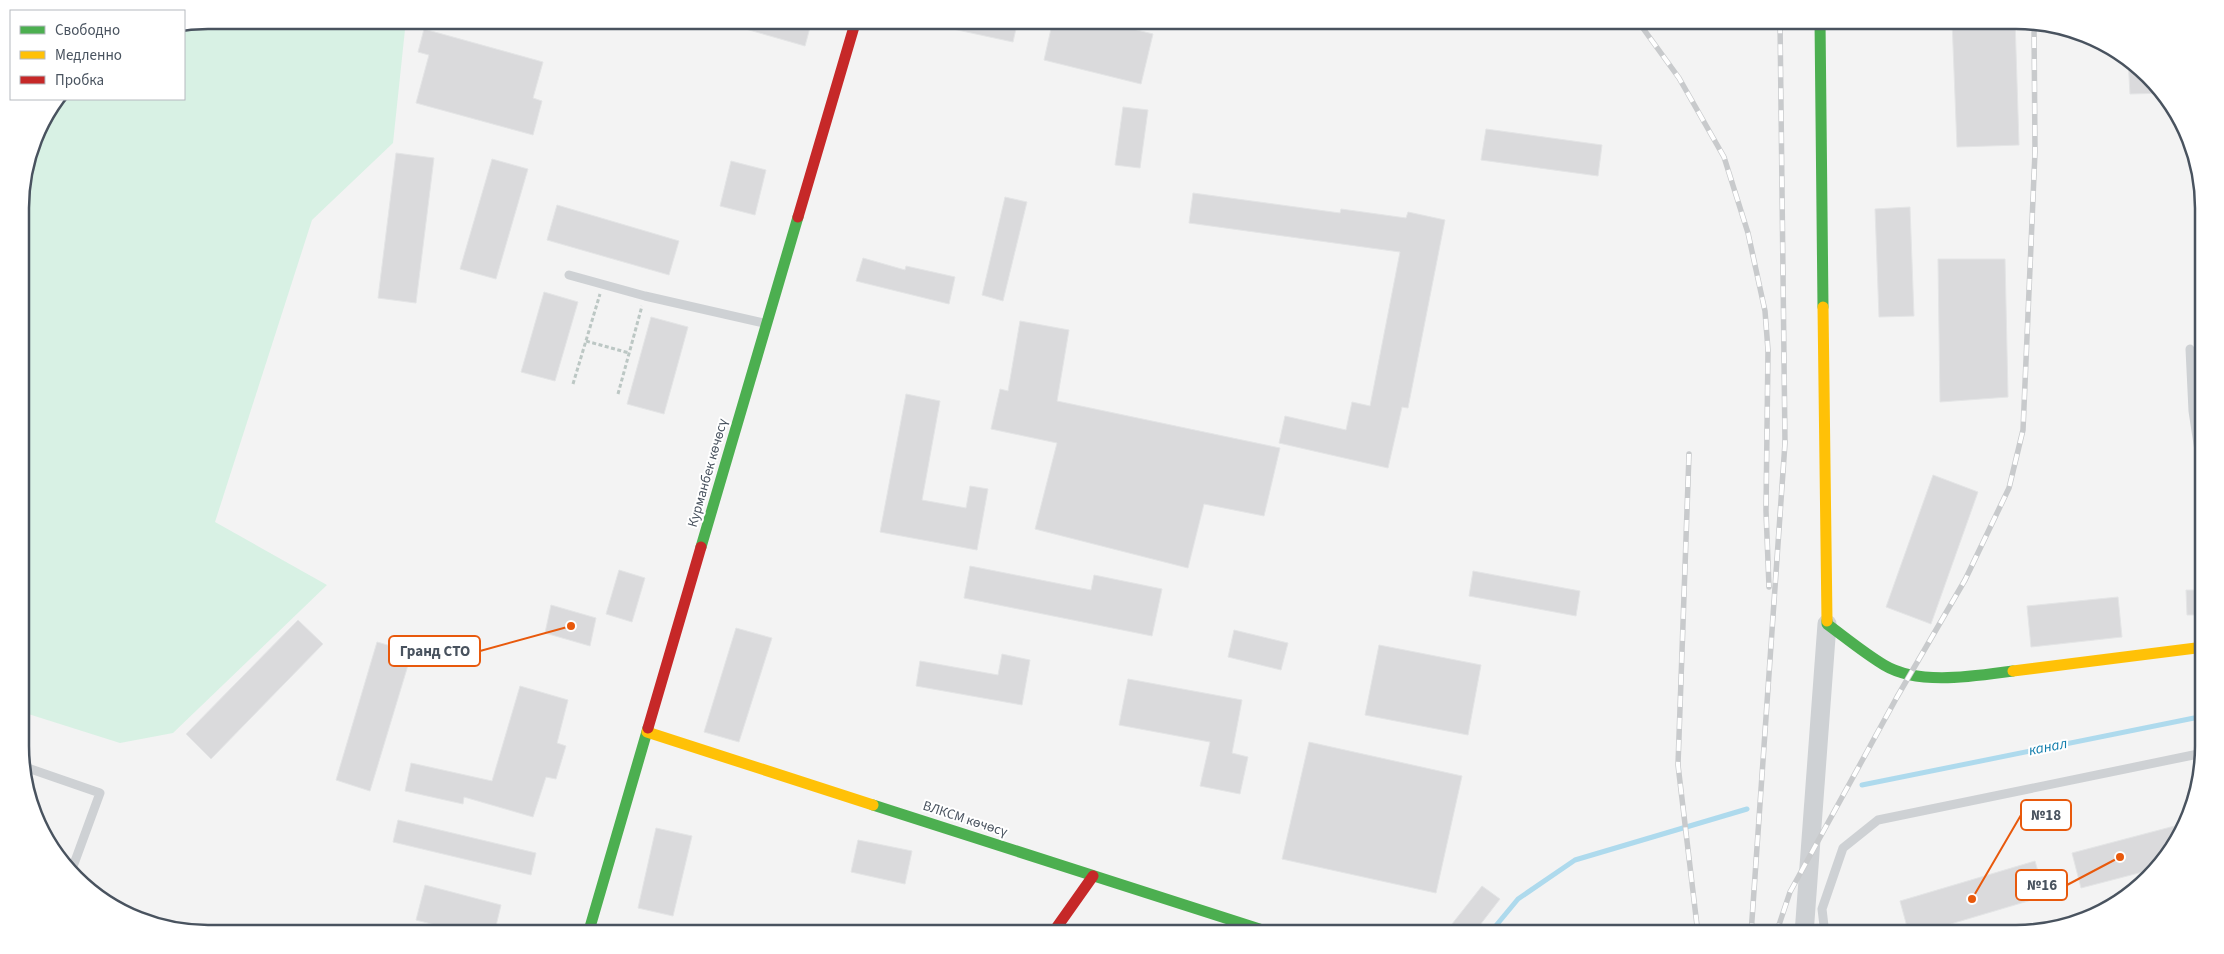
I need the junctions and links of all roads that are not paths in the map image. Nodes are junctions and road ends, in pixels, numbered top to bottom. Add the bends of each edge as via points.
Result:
1 (853, 29) edge
2 (1820, 29) edge
3 (569, 275) dead end
4 (767, 324) junction
5 (2190, 349) dead end
6 (2195, 424) edge
7 (1827, 624) junction
8 (2195, 648) edge
9 (647, 732) junction
10 (2195, 755) edge
11 (30, 769) edge
12 (74, 865) edge
13 (1093, 876) junction
14 (591, 925) edge
15 (1058, 925) edge
16 (1246, 925) edge
17 (1805, 925) edge
18 (1824, 925) edge

1 - 4 street, Курманбек көчөсү
2 - 7 street
3 - 4 lane
4 - 9 street, Курманбек көчөсү
5 - 6 lane
7 - 8 street via 1885,666 1910,675 1960,678
7 - 17 street
9 - 13 street, ВЛКСМ көчөсү
9 - 14 street, Курманбек көчөсү
10 - 18 lane via 1878,820 1843,848 1822,908
11 - 12 lane via 100,793
13 - 15 street
13 - 16 street, ВЛКСМ көчөсү

